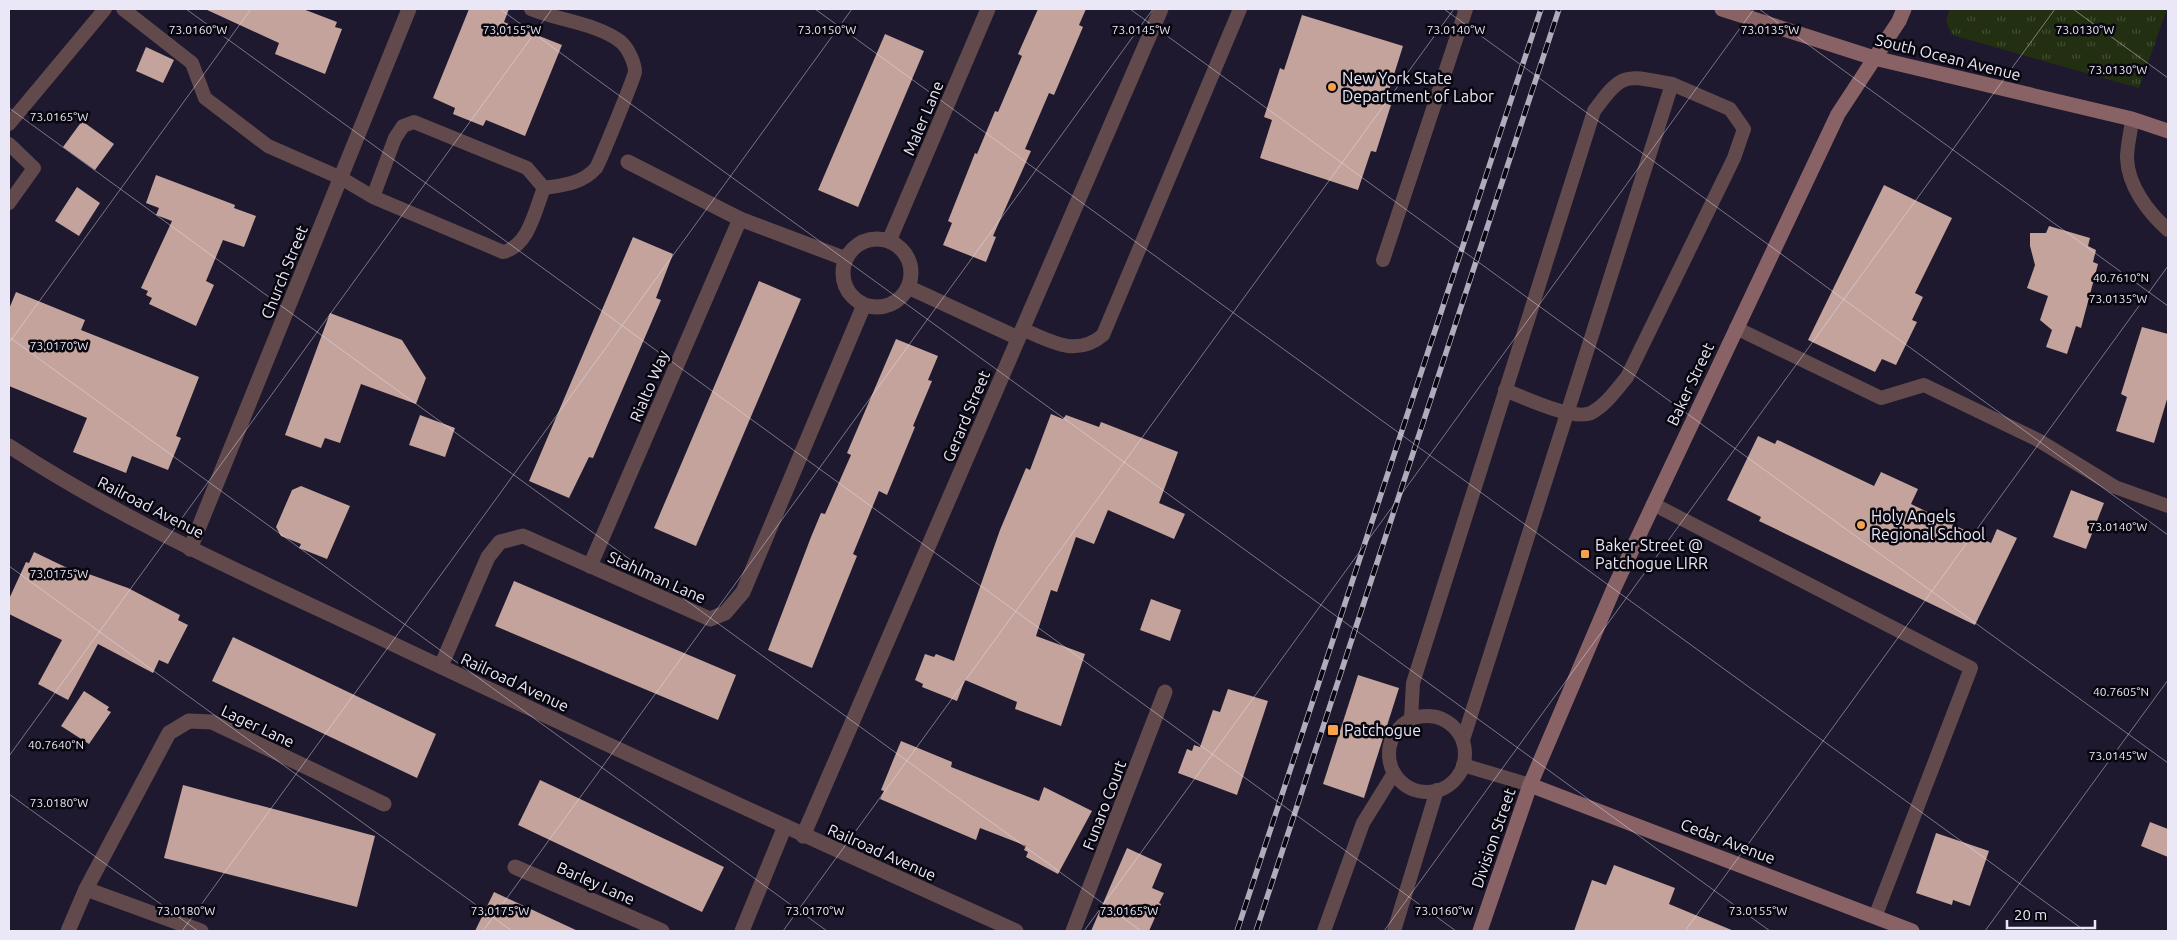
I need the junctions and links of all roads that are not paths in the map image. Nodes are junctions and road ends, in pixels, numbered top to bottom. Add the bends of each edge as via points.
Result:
1 (105, 9) edge
2 (123, 9) edge
3 (409, 9) edge
4 (531, 9) edge
5 (988, 9) edge
6 (1161, 9) edge
7 (1240, 9) edge
8 (1464, 9) edge
9 (1722, 9) edge
10 (1904, 9) edge
11 (1874, 58) junction
12 (1672, 84) junction
13 (2132, 119) junction
14 (9, 124) edge
15 (2168, 131) edge
16 (9, 144) edge
17 (628, 162) dead end
18 (341, 178) junction
19 (544, 188) junction
20 (373, 197) junction
21 (9, 203) edge
22 (740, 219) junction
23 (2168, 230) edge
24 (889, 241) junction
25 (846, 259) junction
26 (1383, 260) dead end
27 (908, 287) junction
28 (864, 305) junction
29 (1736, 328) junction
30 (1020, 334) junction
31 (1505, 390) junction
32 (1567, 413) junction
33 (9, 446) edge
34 (1653, 504) junction
35 (2168, 506) edge
36 (190, 548) junction
37 (590, 566) junction
38 (441, 666) junction
39 (1165, 692) dead end
40 (1411, 719) junction
41 (1463, 740) junction
42 (1463, 766) junction
43 (1394, 772) junction
44 (1530, 785) junction
45 (1437, 790) junction
46 (384, 804) dead end
47 (785, 826) junction
48 (803, 836) junction
49 (515, 867) dead end
50 (86, 889) junction
51 (1875, 917) junction
52 (68, 931) edge
53 (201, 931) edge
54 (662, 931) edge
55 (742, 931) edge
56 (1016, 931) edge
57 (1073, 931) edge
58 (1324, 931) edge
59 (1394, 931) edge
60 (1480, 931) edge
61 (1912, 931) edge

1 - 14 lane
2 - 18 lane via 192,63 205,98 268,146
3 - 18 street, Church Street
4 - 19 lane via 596,30 621,42 629,53 635,73 597,167 572,184
5 - 24 street, Maler Lane
6 - 30 street, Gerard Street
7 - 30 lane via 1103,335 1093,344 1079,348
8 - 26 lane
9 - 11 street, South Ocean Avenue
10 - 11 street, Baker Street
11 - 13 street, South Ocean Avenue
11 - 29 street, Baker Street via 1838,114
12 - 31 lane via 1629,76 1611,87 1594,110
12 - 32 lane
12 - 32 lane via 1730,109 1744,129 1734,158 1627,377 1606,402 1589,414
13 - 15 street, South Ocean Avenue
13 - 23 lane via 2127,158 2131,183
16 - 21 lane via 34,168
17 - 22 street
18 - 20 lane
18 - 36 street, Church Street
19 - 20 lane via 524,238 513,250 503,252
19 - 20 lane via 528,168 414,122 403,126 395,138
22 - 25 street
22 - 37 street, Rialto Way
24 - 25 street via 876,239 864,242
24 - 27 street via 908,260 911,274
25 - 28 street via 842,273 845,286 853,298
27 - 28 street via 889,305 877,308
27 - 30 street
28 - 37 street, Stahlman Lane via 743,592 725,613 710,619
29 - 34 street, Baker Street
29 - 35 lane via 1880,398 1924,385 2038,440 2114,487
30 - 48 street, Gerard Street
31 - 32 lane
31 - 40 lane via 1413,683
32 - 41 lane
33 - 36 street, Railroad Avenue via 68,484
34 - 44 street, Baker Street
34 - 51 lane via 1971,668
36 - 38 street, Railroad Avenue
37 - 38 street, Stahlman Lane via 523,536 500,542 488,557
38 - 47 street, Railroad Avenue
39 - 57 street, Funaro Court
40 - 41 lane via 1423,716 1447,721
40 - 43 lane via 1393,736 1389,748 1389,761
41 - 42 lane
42 - 44 lane
42 - 45 lane via 1453,781
43 - 45 lane via 1412,789 1424,792
43 - 58 lane via 1363,823
44 - 51 street, Cedar Avenue
44 - 60 street, Division Street
45 - 59 lane
46 - 50 street, Lager Lane via 212,722 189,721 169,733
47 - 48 street, Railroad Avenue
47 - 55 street
48 - 56 street, Railroad Avenue
49 - 54 street, Barley Lane
50 - 52 street, Lager Lane
50 - 53 street
51 - 61 street, Cedar Avenue

